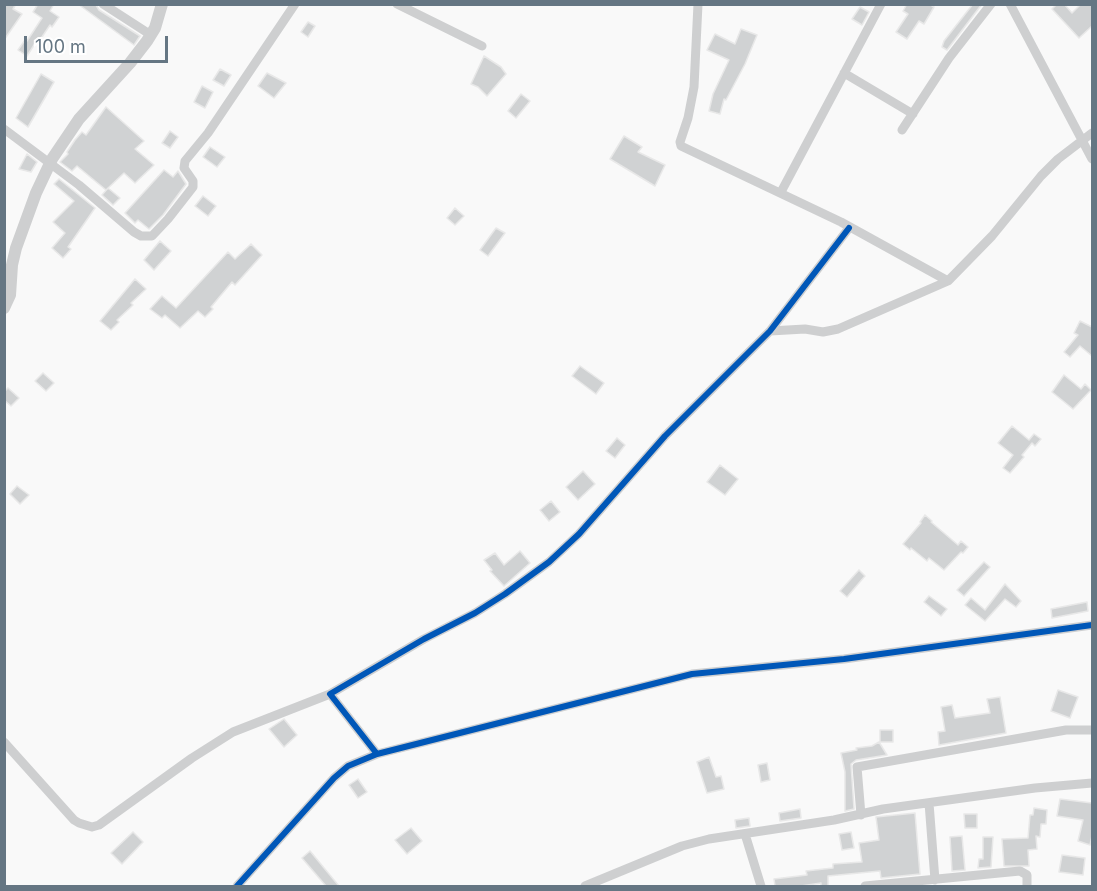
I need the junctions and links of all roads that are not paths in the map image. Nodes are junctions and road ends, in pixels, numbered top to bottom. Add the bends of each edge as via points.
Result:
1 (104, 4) edge
2 (162, 4) edge
3 (295, 4) edge
4 (397, 4) edge
5 (698, 4) edge
6 (881, 4) edge
7 (991, 4) edge
8 (1010, 4) edge
9 (151, 35) junction
10 (482, 45) dead end
11 (844, 73) junction
12 (913, 114) junction
13 (4, 129) edge
14 (902, 130) dead end
15 (1092, 133) edge
16 (1083, 141) junction
17 (1092, 159) edge
18 (50, 164) junction
19 (781, 192) junction
20 (849, 228) junction
21 (948, 281) junction
22 (4, 308) edge
23 (770, 331) junction
24 (1092, 625) edge
25 (330, 694) junction
26 (1092, 730) edge
27 (4, 742) edge
28 (376, 754) junction
29 (1092, 783) edge
30 (929, 803) junction
31 (861, 814) junction
32 (745, 834) junction
33 (934, 880) junction
34 (237, 886) edge
35 (585, 886) edge
36 (760, 886) edge
37 (865, 886) edge
38 (1027, 886) edge

1 - 9 street
2 - 9 street
3 - 18 street via 185,161 184,168 193,187 152,236 134,232
4 - 10 street
5 - 19 street via 693,87 680,144
6 - 11 street
7 - 12 street via 949,58
8 - 16 street
9 - 18 street via 79,119
11 - 12 street
11 - 19 street
12 - 14 street
13 - 18 street
15 - 16 street
16 - 17 street
16 - 21 street via 1041,176 1011,215
18 - 22 street via 16,248 10,295
19 - 20 street
20 - 21 street
20 - 23 street
21 - 23 street via 838,329
23 - 25 street via 665,436 579,534 549,562 475,613
24 - 28 street via 844,659 688,675
25 - 27 street via 234,732 92,827 74,820
25 - 28 street
26 - 31 street via 1066,730 857,766
28 - 34 street via 348,766 334,778
29 - 30 street
30 - 31 street
30 - 33 street
31 - 32 street
32 - 35 street via 682,846
32 - 36 street
33 - 37 street
33 - 38 street via 1022,871 1027,875

